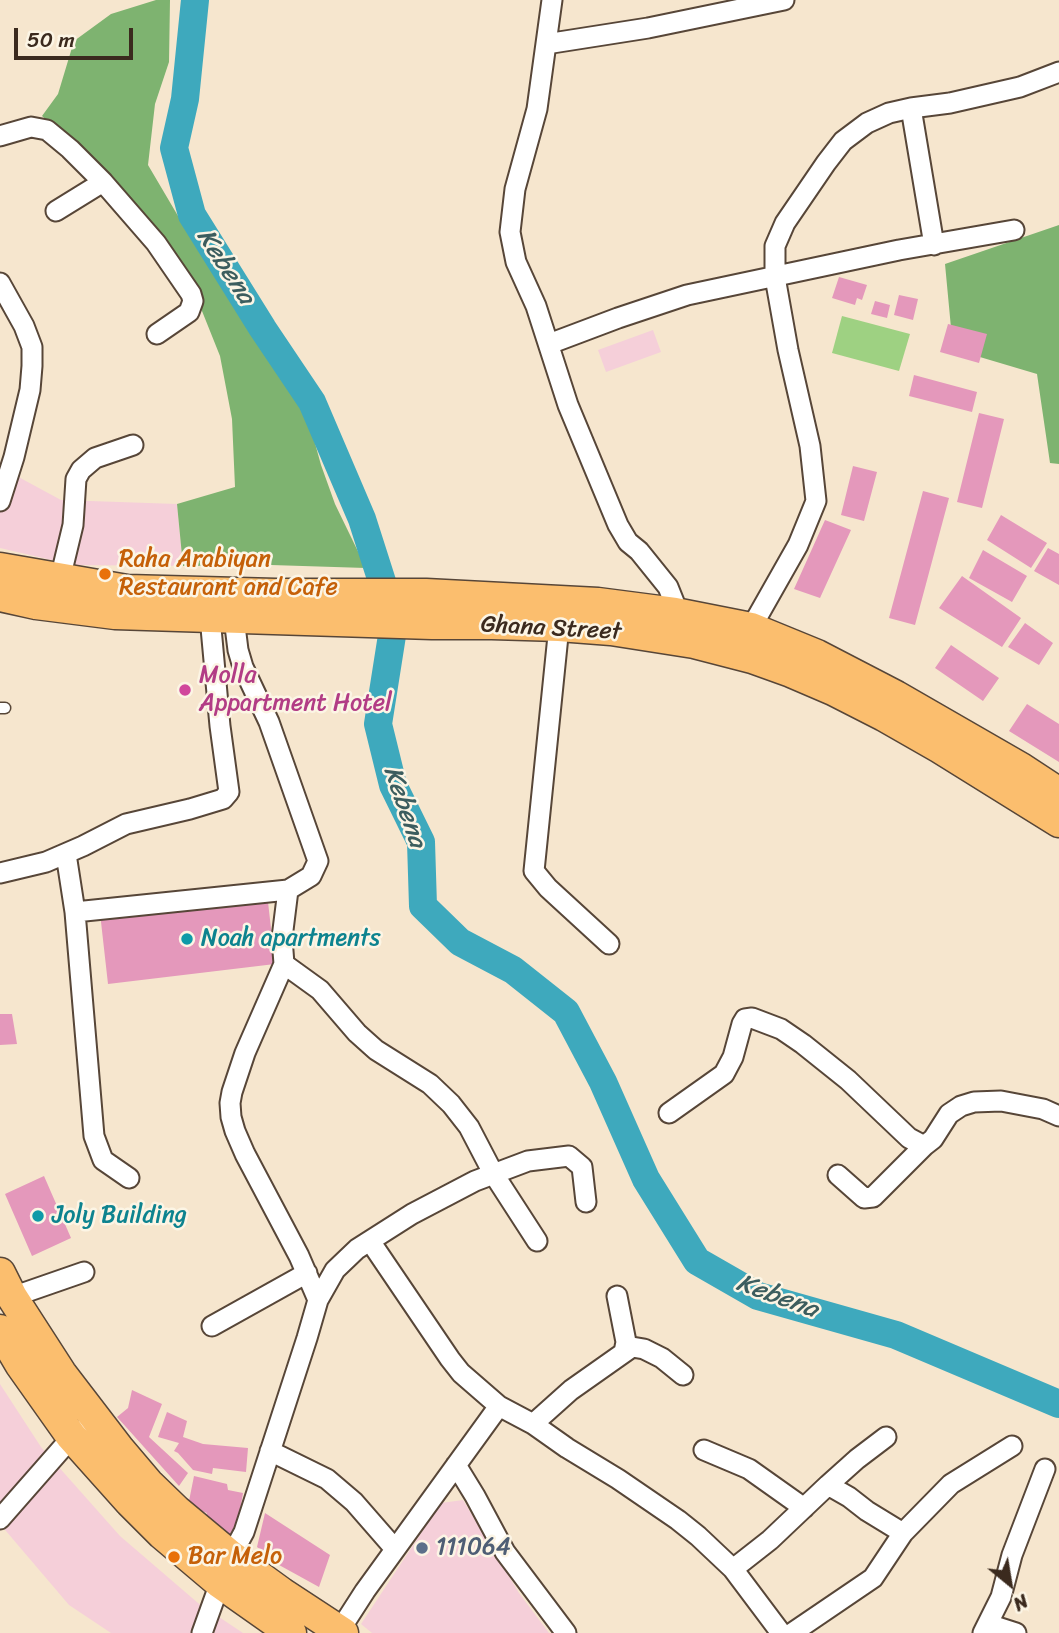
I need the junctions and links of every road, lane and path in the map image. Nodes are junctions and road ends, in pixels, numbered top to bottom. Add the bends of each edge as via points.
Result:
1 (552, 0) edge
2 (784, 0) edge
3 (546, 44) junction
4 (1059, 72) edge
5 (911, 108) junction
6 (0, 136) edge
7 (103, 182) junction
8 (56, 211) dead end
9 (1014, 230) dead end
10 (934, 244) junction
11 (775, 277) junction
12 (0, 283) edge
13 (157, 334) dead end
14 (549, 344) junction
15 (133, 445) dead end
16 (0, 501) edge
17 (0, 568) edge
18 (60, 579) junction
19 (0, 596) edge
20 (331, 608) junction
21 (492, 611) junction
22 (675, 613) junction
23 (222, 618) junction
24 (559, 626) junction
25 (751, 628) junction
26 (1014, 780) junction
27 (1059, 793) edge
28 (1059, 822) edge
29 (66, 854) junction
30 (0, 873) edge
31 (288, 890) junction
32 (75, 912) junction
33 (610, 944) dead end
34 (284, 964) junction
35 (669, 1113) dead end
36 (1059, 1116) edge
37 (924, 1146) junction
38 (493, 1173) junction
39 (838, 1175) dead end
40 (130, 1178) dead end
41 (586, 1202) dead end
42 (370, 1241) junction
43 (537, 1241) dead end
44 (84, 1272) dead end
45 (307, 1273) junction
46 (6, 1285) edge
47 (617, 1296) dead end
48 (318, 1300) junction
49 (212, 1325) dead end
50 (0, 1330) edge
51 (624, 1352) junction
52 (683, 1375) dead end
53 (499, 1406) junction
54 (92, 1415) junction
55 (533, 1424) junction
56 (71, 1436) junction
57 (886, 1437) dead end
58 (1012, 1446) dead end
59 (704, 1450) dead end
60 (270, 1451) junction
61 (456, 1465) junction
62 (1045, 1469) dead end
63 (828, 1485) junction
64 (804, 1508) junction
65 (0, 1518) edge
66 (903, 1533) junction
67 (396, 1549) junction
68 (231, 1556) junction
69 (733, 1570) junction
70 (220, 1583) junction
71 (986, 1629) edge
72 (340, 1632) edge
73 (202, 1633) edge
74 (291, 1633) edge
75 (566, 1633) edge
76 (781, 1633) edge
77 (792, 1633) edge
78 (1016, 1633) edge

1 - 3 street
2 - 3 street
3 - 14 street via 510,232 516,262
4 - 5 street via 1020,87
5 - 10 street
5 - 11 street via 867,123 843,141 785,223 775,246
6 - 7 street via 31,127 47,130
7 - 8 street
7 - 13 street via 156,243 191,294 189,312
9 - 10 street
10 - 11 street
11 - 14 street via 687,296
11 - 25 street via 810,446 816,501 798,545
12 - 16 street via 32,347 32,366 30,390
14 - 22 street via 568,405 618,525 668,587
15 - 18 street via 95,458 76,479 74,525
17 - 18 main road, Ghana Street
18 - 20 main road, Ghana Street via 127,590
19 - 23 main road, Ghana Street via 115,614
20 - 21 main road, Ghana Street via 432,624
20 - 21 main road, Ghana Street via 426,594
20 - 23 main road, Ghana Street
21 - 22 main road, Ghana Street via 598,603
21 - 24 main road, Ghana Street
22 - 25 main road, Ghana Street
23 - 29 street via 220,726 229,792 212,803 125,824
23 - 31 street via 269,722 318,861 311,876
24 - 26 main road, Ghana Street via 694,643 752,658 791,672
24 - 33 street via 534,871
25 - 26 main road, Ghana Street via 817,655 919,709
26 - 27 main road, Ghana Street
26 - 28 main road, Ghana Street
29 - 30 street
29 - 32 street
31 - 32 street
31 - 34 street
32 - 40 street via 94,1136 103,1160
34 - 38 street via 320,990 376,1050 430,1084 451,1104
34 - 45 street via 245,1053 230,1103 231,1117 245,1154
35 - 37 street via 724,1074 742,1024 745,1018 752,1018 803,1044 909,1138
36 - 37 street via 1001,1101 974,1102 950,1114
37 - 39 street via 873,1197 864,1198
38 - 41 street via 528,1161 569,1156 582,1167
38 - 42 street
38 - 43 street
42 - 48 street via 335,1270
42 - 53 street via 450,1359
44 - 46 street
45 - 48 street
45 - 49 street
46 - 54 main road
47 - 51 street
48 - 60 street
50 - 56 main road
51 - 52 street via 632,1347 644,1349
51 - 55 street
53 - 55 street
53 - 61 street
54 - 56 street
54 - 68 main road via 148,1483
55 - 69 street via 678,1520
56 - 65 street
56 - 70 main road via 154,1526
57 - 63 street
58 - 66 street via 951,1484
59 - 64 street via 749,1469
60 - 67 street via 327,1479
60 - 68 street via 244,1532
61 - 67 street
61 - 75 street via 505,1552
62 - 71 street
63 - 64 street
63 - 66 street
64 - 69 street
66 - 77 street via 873,1578
67 - 72 street
68 - 70 street
68 - 72 main road
69 - 76 street
70 - 73 street
70 - 74 main road
71 - 78 street

